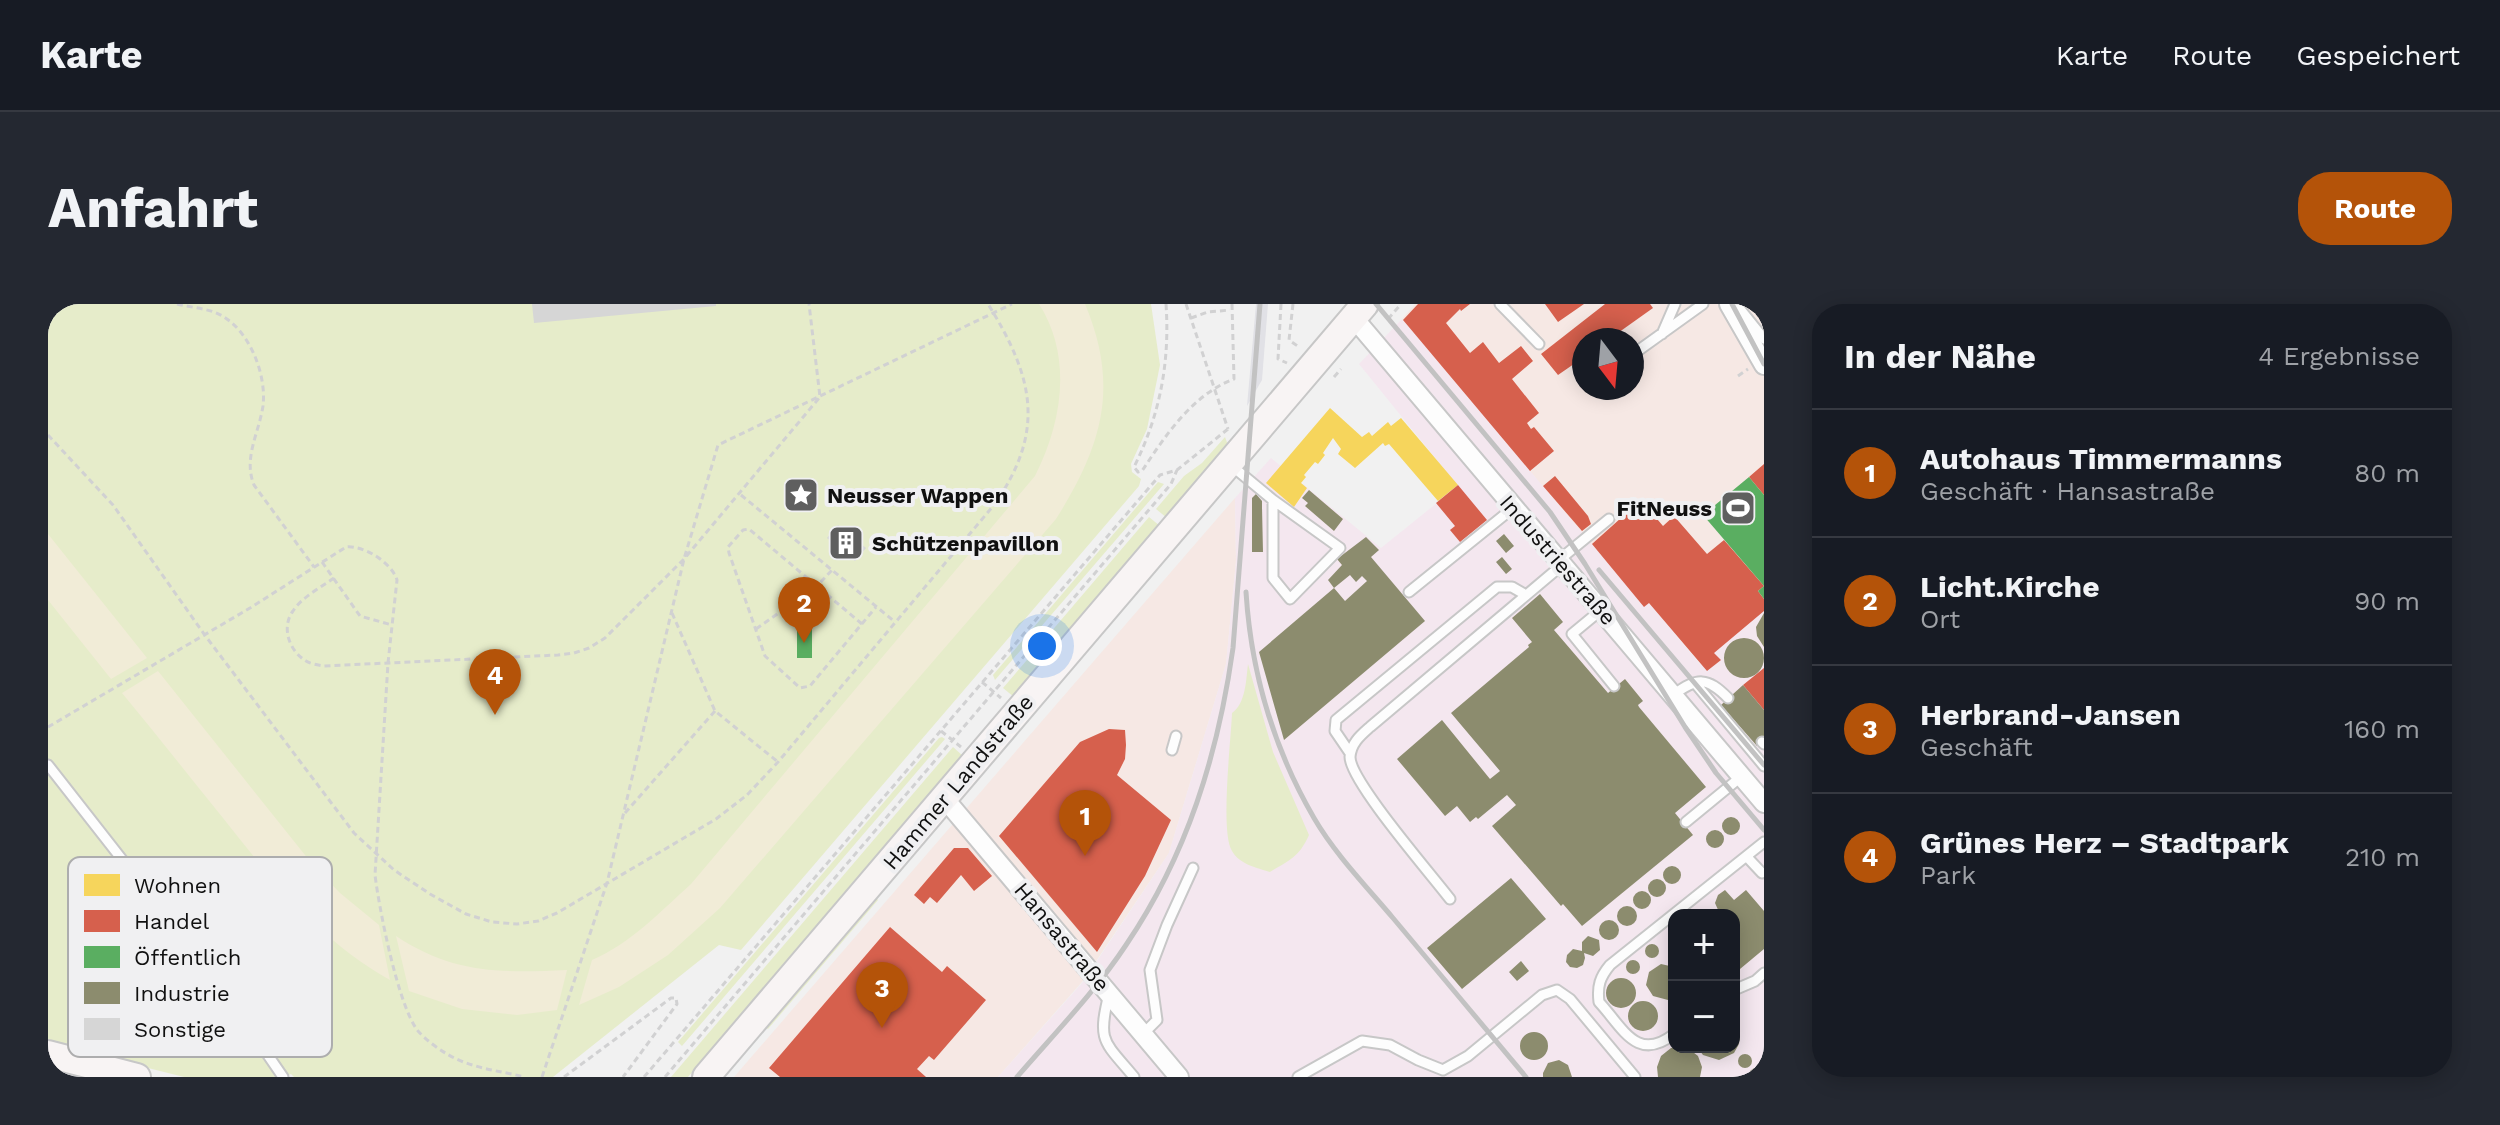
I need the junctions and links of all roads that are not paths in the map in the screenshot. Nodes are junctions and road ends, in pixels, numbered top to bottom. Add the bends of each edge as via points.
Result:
1 (1500, 304) edge
2 (1675, 304) edge
3 (1703, 304) edge
4 (1732, 304) edge
5 (1359, 311) edge
6 (1662, 334) junction
7 (1764, 339) edge
8 (1539, 344) dead end
9 (1644, 347) edge
10 (1764, 365) edge
11 (1230, 464) junction
12 (1273, 500) junction
13 (1513, 508) junction
14 (1609, 519) dead end
15 (1560, 562) junction
16 (1409, 592) dead end
17 (1526, 595) junction
18 (1601, 610) junction
19 (1695, 683) junction
20 (1614, 686) dead end
21 (1673, 695) junction
22 (1728, 698) dead end
23 (1176, 736) dead end
24 (1172, 750) dead end
25 (1350, 753) junction
26 (48, 765) edge
27 (1764, 766) edge
28 (1742, 776) junction
29 (944, 798) junction
30 (1764, 803) edge
31 (1686, 822) dead end
32 (1764, 842) edge
33 (120, 857) edge
34 (1747, 857) junction
35 (1193, 868) dead end
36 (1762, 873) dead end
37 (1450, 899) dead end
38 (1764, 973) edge
39 (1740, 987) edge
40 (1109, 994) junction
41 (1143, 1034) junction
42 (1668, 1039) edge
43 (48, 1054) edge
44 (269, 1057) edge
45 (137, 1077) edge
46 (283, 1077) edge
47 (706, 1077) edge
48 (1134, 1077) edge
49 (1179, 1077) edge
50 (1298, 1077) edge
51 (1635, 1077) edge

1 - 8 lane
2 - 6 lane
3 - 6 lane
4 - 7 lane
4 - 10 street
5 - 11 main road, Hammer Landstraße
5 - 13 street, Industriestraße
6 - 9 lane
11 - 12 lane
11 - 29 main road, Hammer Landstraße
12 - 12 lane via 1273,578 1290,599 1340,548
13 - 15 street, Industriestraße
13 - 16 lane
14 - 15 lane
15 - 17 lane
15 - 18 street, Industriestraße
17 - 25 lane via 1370,727
17 - 25 lane via 1497,587 1336,720 1335,731
18 - 20 lane via 1572,634
18 - 21 street, Industriestraße
19 - 21 lane
19 - 22 lane via 1713,684
19 - 27 lane
21 - 28 street, Industriestraße
23 - 24 lane
25 - 37 lane via 1368,792
26 - 33 lane
28 - 30 street, Industriestraße
28 - 31 lane
29 - 40 street, Hansastraße
29 - 47 main road, Hammer Landstraße
32 - 34 lane
34 - 36 lane
34 - 42 lane via 1601,976 1599,1002 1634,1040 1650,1046
35 - 41 lane via 1150,970 1157,1020
38 - 39 lane
40 - 41 street, Hansastraße
40 - 48 lane via 1103,1034
41 - 49 street, Hansastraße
43 - 45 main road
44 - 46 lane
50 - 51 lane via 1362,1041 1390,1045 1443,1070 1542,995 1557,990

